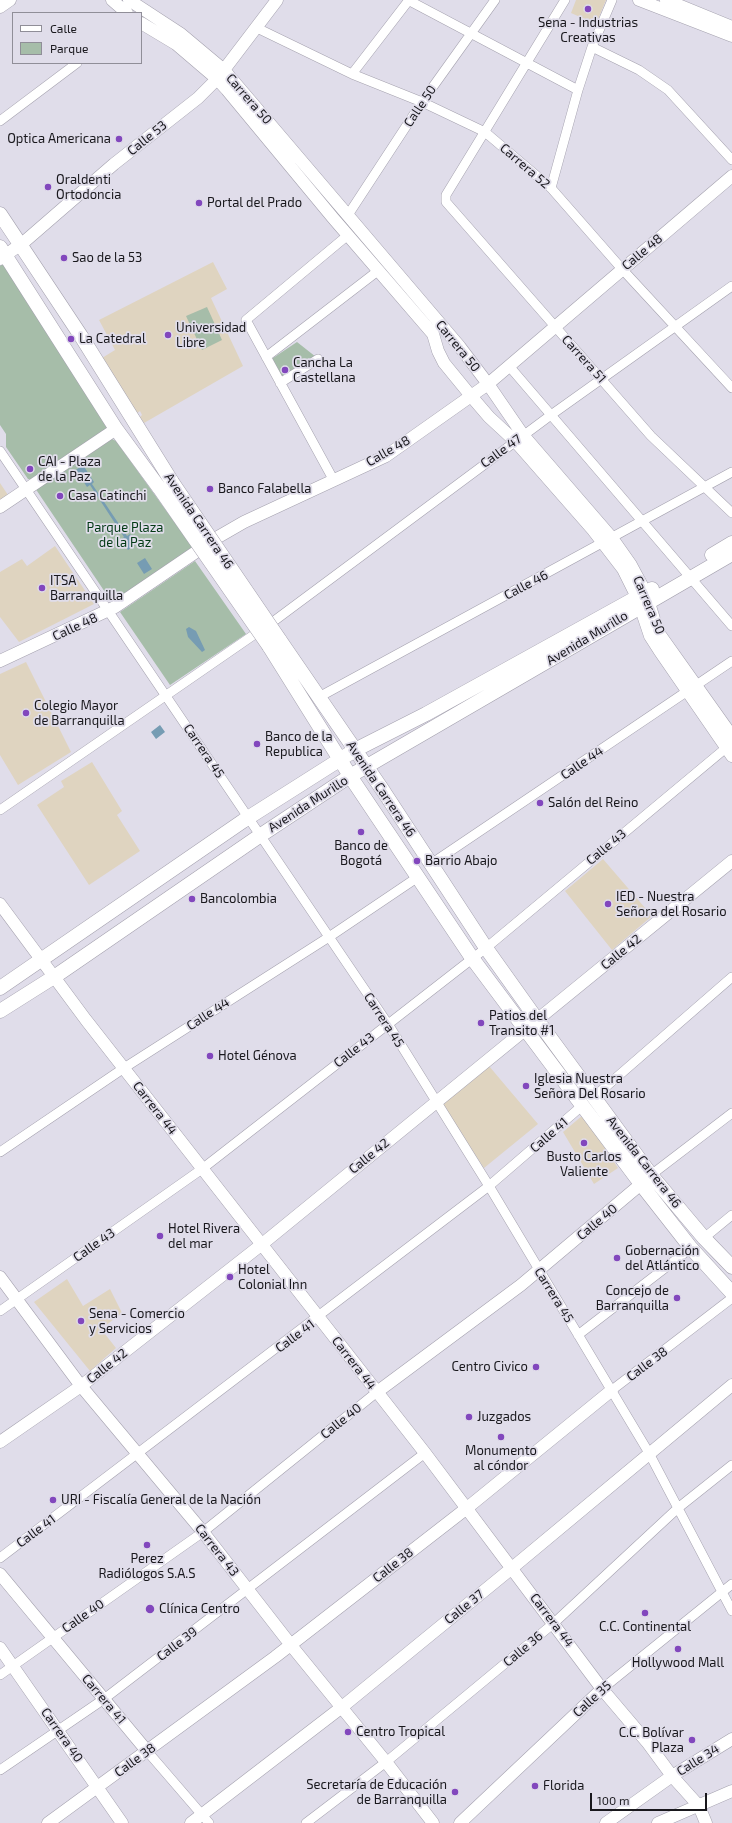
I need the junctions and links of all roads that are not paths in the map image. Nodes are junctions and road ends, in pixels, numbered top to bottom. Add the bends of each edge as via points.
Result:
1 (10, 0) edge
2 (112, 0) edge
3 (129, 0) edge
4 (277, 0) edge
5 (408, 0) edge
6 (495, 0) edge
7 (565, 0) edge
8 (612, 0) edge
9 (639, 0) edge
10 (666, 0) edge
11 (0, 7) edge
12 (126, 12) edge
13 (142, 24) edge
14 (732, 27) edge
15 (257, 28) junction
16 (472, 33) junction
17 (732, 36) edge
18 (592, 47) junction
19 (527, 63) junction
20 (76, 64) edge
21 (220, 74) junction
22 (352, 74) junction
23 (578, 90) junction
24 (422, 102) junction
25 (0, 121) edge
26 (485, 132) junction
27 (732, 160) edge
28 (732, 176) edge
29 (551, 188) junction
30 (0, 214) edge
31 (348, 215) junction
32 (348, 235) junction
33 (21, 244) junction
34 (2, 253) edge
35 (622, 268) junction
36 (379, 270) junction
37 (732, 286) edge
38 (555, 326) junction
39 (675, 326) junction
40 (266, 357) junction
41 (318, 359) dead end
42 (509, 366) junction
43 (479, 373) junction
44 (602, 378) junction
45 (280, 383) junction
46 (488, 384) junction
47 (462, 386) junction
48 (732, 388) edge
49 (471, 396) junction
50 (498, 400) junction
51 (482, 410) junction
52 (551, 415) junction
53 (116, 428) junction
54 (519, 438) junction
55 (147, 442) junction
56 (0, 451) edge
57 (133, 454) junction
58 (732, 472) edge
59 (333, 479) junction
60 (706, 487) junction
61 (26, 489) junction
62 (0, 507) edge
63 (732, 513) edge
64 (641, 521) junction
65 (218, 537) junction
66 (608, 541) junction
67 (732, 543) edge
68 (197, 551) junction
69 (732, 554) edge
70 (687, 575) junction
71 (643, 600) junction
72 (109, 611) junction
73 (274, 621) junction
74 (732, 626) edge
75 (255, 634) junction
76 (277, 647) junction
77 (0, 660) edge
78 (732, 661) edge
79 (692, 689) junction
80 (166, 696) junction
81 (319, 697) junction
82 (732, 736) edge
83 (330, 745) junction
84 (730, 749) edge
85 (355, 750) junction
86 (340, 760) junction
87 (366, 766) junction
88 (325, 770) junction
89 (350, 776) junction
90 (0, 810) edge
91 (249, 818) junction
92 (261, 835) junction
93 (732, 861) edge
94 (431, 864) junction
95 (418, 877) junction
96 (0, 904) edge
97 (329, 937) junction
98 (486, 948) junction
99 (472, 958) junction
100 (41, 960) junction
101 (53, 977) junction
102 (732, 977) edge
103 (0, 988) edge
104 (0, 1011) edge
105 (538, 1021) junction
106 (388, 1024) junction
107 (527, 1029) junction
108 (124, 1068) junction
109 (589, 1101) junction
110 (436, 1102) junction
111 (732, 1113) edge
112 (0, 1152) edge
113 (202, 1169) junction
114 (646, 1179) junction
115 (489, 1186) junction
116 (732, 1216) edge
117 (704, 1238) junction
118 (261, 1245) junction
119 (691, 1248) junction
120 (732, 1267) edge
121 (539, 1270) junction
122 (0, 1277) edge
123 (732, 1293) edge
124 (732, 1298) edge
125 (16, 1300) junction
126 (0, 1311) edge
127 (318, 1318) junction
128 (578, 1335) junction
129 (732, 1385) edge
130 (81, 1386) junction
131 (612, 1390) junction
132 (377, 1392) junction
133 (0, 1442) edge
134 (425, 1453) junction
135 (650, 1453) junction
136 (139, 1454) junction
137 (732, 1465) edge
138 (467, 1508) junction
139 (678, 1508) junction
140 (203, 1532) junction
141 (0, 1558) edge
142 (512, 1568) junction
143 (0, 1574) edge
144 (732, 1584) edge
145 (248, 1590) junction
146 (722, 1592) junction
147 (732, 1611) edge
148 (554, 1623) junction
149 (52, 1637) junction
150 (291, 1645) junction
151 (0, 1648) edge
152 (14, 1666) junction
153 (0, 1675) edge
154 (602, 1688) junction
155 (104, 1699) junction
156 (342, 1707) junction
157 (58, 1730) junction
158 (732, 1739) edge
159 (147, 1751) junction
160 (386, 1762) junction
161 (0, 1770) edge
162 (672, 1776) junction
163 (98, 1788) junction
164 (732, 1791) edge
165 (699, 1806) junction
166 (206, 1819) edge
167 (48, 1823) edge
168 (122, 1823) edge
169 (191, 1823) edge
170 (306, 1823) edge
171 (433, 1823) edge
172 (460, 1823) edge
173 (606, 1823) edge
174 (658, 1823) edge
175 (706, 1823) edge

1 - 11 street
2 - 12 street
3 - 21 street, Carrera 50 via 181,34
4 - 15 street, Calle 53
5 - 16 street
5 - 22 street
6 - 16 street, Calle 50
7 - 19 street
8 - 18 street
9 - 17 street
10 - 14 street
13 - 21 street, Carrera 50
15 - 21 street, Calle 53
15 - 22 street, Carrera 52
16 - 19 street
16 - 24 street, Calle 50
18 - 23 street
18 - 27 street via 639,70 668,90
19 - 23 street
19 - 26 street
20 - 25 street
21 - 31 street, Carrera 50
21 - 32 street, Carrera 50
21 - 33 street, Calle 53 via 198,98 114,164
22 - 24 street, Carrera 52
23 - 29 street
24 - 26 street, Carrera 52
24 - 31 street, Calle 50
26 - 29 street, Carrera 52
26 - 38 street, Carrera 51 via 445,198 446,202
28 - 35 street, Calle 48
29 - 35 street, Carrera 52
30 - 33 main road, Avenida Carrera 46
31 - 43 street, Carrera 50
32 - 36 street, Carrera 50
32 - 40 street via 246,320
33 - 34 street, Calle 53
33 - 55 main road, Avenida Carrera 46
34 - 53 main road, Avenida Carrera 46
35 - 38 street, Calle 48
35 - 39 street, Carrera 52
36 - 40 street
36 - 47 street, Carrera 50 via 433,334 444,363
37 - 39 street, Calle 47
38 - 42 street, Calle 48
38 - 44 street, Carrera 51
39 - 44 street, Calle 47
39 - 48 street, Carrera 52
40 - 45 street
41 - 45 street
42 - 46 street, Calle 48
42 - 52 street
43 - 46 street, Carrera 50
43 - 47 street via 479,380 475,385
44 - 52 street, Calle 47
44 - 60 street, Carrera 51 via 651,436
45 - 59 street
46 - 49 street, Calle 48
46 - 50 street, Carrera 50
47 - 49 street, Carrera 50
49 - 51 street, Carrera 50
49 - 59 street, Calle 48 via 386,456
50 - 51 street via 487,399
50 - 54 street, Carrera 50
51 - 54 street, Carrera 50
52 - 54 street, Calle 47
52 - 64 street
53 - 57 main road, Avenida Carrera 46
53 - 61 street
54 - 66 street, Carrera 50
54 - 73 street, Calle 47
55 - 65 street via 168,464
55 - 76 main road, Avenida Carrera 46, bridge
56 - 61 street, Carrera 45
57 - 68 street
57 - 76 main road, Avenida Carrera 46, bridge
58 - 60 street, Calle 46
59 - 65 street, Calle 48
60 - 63 street, Carrera 51
60 - 64 street, Calle 46
61 - 62 street
61 - 72 street, Carrera 45
64 - 66 street, Calle 46
64 - 70 street
65 - 68 street, Calle 48
65 - 73 street
66 - 71 street, Carrera 50 via 631,565
66 - 81 street, Calle 46
67 - 70 main road, Avenida Murillo
68 - 72 street, Calle 48
68 - 75 street
69 - 70 main road, Avenida Murillo
70 - 71 main road, Avenida Murillo
70 - 74 street
71 - 79 street, Carrera 50 via 650,636
71 - 85 main road, Avenida Murillo
71 - 87 main road, Avenida Murillo via 401,748
72 - 77 street, Calle 48
72 - 80 street, Carrera 45
73 - 76 street via 286,639
75 - 76 street via 266,652
75 - 80 street
76 - 81 main road, Avenida Carrera 46
76 - 83 main road, Avenida Carrera 46
78 - 79 street, Calle 44
79 - 82 street, Carrera 50
79 - 84 street, Carrera 50
79 - 94 street, Calle 44
80 - 90 street
80 - 91 street, Carrera 45
81 - 85 main road, Avenida Carrera 46
83 - 86 main road, Avenida Carrera 46
83 - 88 main road via 331,757
84 - 98 street, Calle 43
85 - 86 main road, Avenida Murillo
85 - 87 main road, Avenida Carrera 46
86 - 88 main road, Avenida Murillo
86 - 89 main road, Avenida Carrera 46
87 - 89 main road, Avenida Murillo
87 - 94 main road, Avenida Carrera 46
88 - 91 main road, Avenida Murillo
89 - 92 main road, Avenida Murillo
89 - 95 main road, Avenida Carrera 46
91 - 92 street, Carrera 45
91 - 100 main road, Avenida Murillo
92 - 97 street, Carrera 45
92 - 101 main road, Avenida Murillo
93 - 105 street, Calle 42
94 - 98 main road, Avenida Carrera 46
95 - 97 street, Calle 44
95 - 99 main road, Avenida Carrera 46
96 - 100 street, Carrera 44
97 - 106 street, Carrera 45
97 - 108 street, Calle 44
98 - 99 street, Calle 43
98 - 105 main road, Avenida Carrera 46
99 - 106 street, Calle 43
99 - 107 main road, Avenida Carrera 46
100 - 101 street, Carrera 44
100 - 103 main road, Avenida Murillo
101 - 104 main road, Avenida Murillo
101 - 108 street, Carrera 44
102 - 109 street, Calle 41
105 - 107 street, Calle 42
105 - 109 main road, Avenida Carrera 46
106 - 110 street, Carrera 45
106 - 113 street, Calle 43
107 - 109 main road, Avenida Carrera 46
107 - 110 street, Calle 42
108 - 112 street, Calle 44
108 - 113 street, Carrera 44
109 - 114 main road, Avenida Carrera 46
109 - 115 street, Calle 41
110 - 115 street, Carrera 45
110 - 118 street, Calle 42
111 - 114 street, Calle 40
113 - 118 street, Carrera 44
113 - 125 street, Calle 43
114 - 117 main road, Avenida Carrera 46
114 - 119 main road, Avenida Carrera 46
114 - 121 street, Calle 40
115 - 121 street, Carrera 45
115 - 127 street, Calle 41
116 - 117 street
117 - 120 main road, Avenida Carrera 46
118 - 127 street, Carrera 44
118 - 130 street, Calle 42
119 - 123 main road, Avenida Carrera 46
119 - 128 street
121 - 128 street, Carrera 45
121 - 132 street, Calle 40
122 - 125 street, Carrera 43
124 - 131 street, Calle 38
125 - 126 street, Calle 43
125 - 130 street, Carrera 43
127 - 132 street, Carrera 44
127 - 136 street, Calle 41
128 - 131 street, Carrera 45
129 - 135 street, Calle 37
130 - 133 street, Calle 42
130 - 136 street, Carrera 43
131 - 135 street, Carrera 45
131 - 138 street, Calle 38
132 - 134 street, Carrera 44
132 - 140 street, Calle 40
134 - 138 street, Carrera 44
134 - 145 street, Calle 39
135 - 139 street, Carrera 45
135 - 142 street, Calle 37
136 - 140 street, Carrera 43
136 - 141 street, Calle 41
137 - 139 street, Calle 36
138 - 142 street, Carrera 44
138 - 150 street, Calle 38
139 - 146 street, Carrera 45
139 - 148 street, Calle 36
140 - 145 street, Carrera 43
140 - 149 street, Calle 40
142 - 148 street, Carrera 44
142 - 156 street, Calle 37
143 - 149 street, Carrera 41
144 - 146 street, Calle 35
145 - 150 street, Carrera 43
145 - 155 street, Calle 39
146 - 147 street, Carrera 45
146 - 154 street, Calle 35
148 - 154 street, Carrera 44
148 - 160 street, Calle 36
149 - 152 street, Calle 40
149 - 155 street, Carrera 41
150 - 156 street, Carrera 43
150 - 159 street, Calle 38
151 - 152 street, Carrera 40
152 - 153 street, Calle 40
152 - 157 street, Carrera 40
154 - 162 street, Carrera 44
154 - 172 street, Calle 35
155 - 157 street, Calle 39
155 - 159 street, Carrera 41
156 - 160 street, Carrera 43
156 - 166 street, Calle 37
157 - 161 street, Calle 39
157 - 163 street, Carrera 40
158 - 162 street, Calle 34
159 - 163 street, Calle 38
159 - 166 street, Carrera 41
160 - 170 street, Calle 36
160 - 171 street, Carrera 43
162 - 165 street, Carrera 44
162 - 173 street, Calle 34
163 - 167 street, Calle 38
163 - 168 street, Carrera 40
164 - 165 street
165 - 174 street
165 - 175 street, Carrera 44
166 - 169 street, Calle 37

